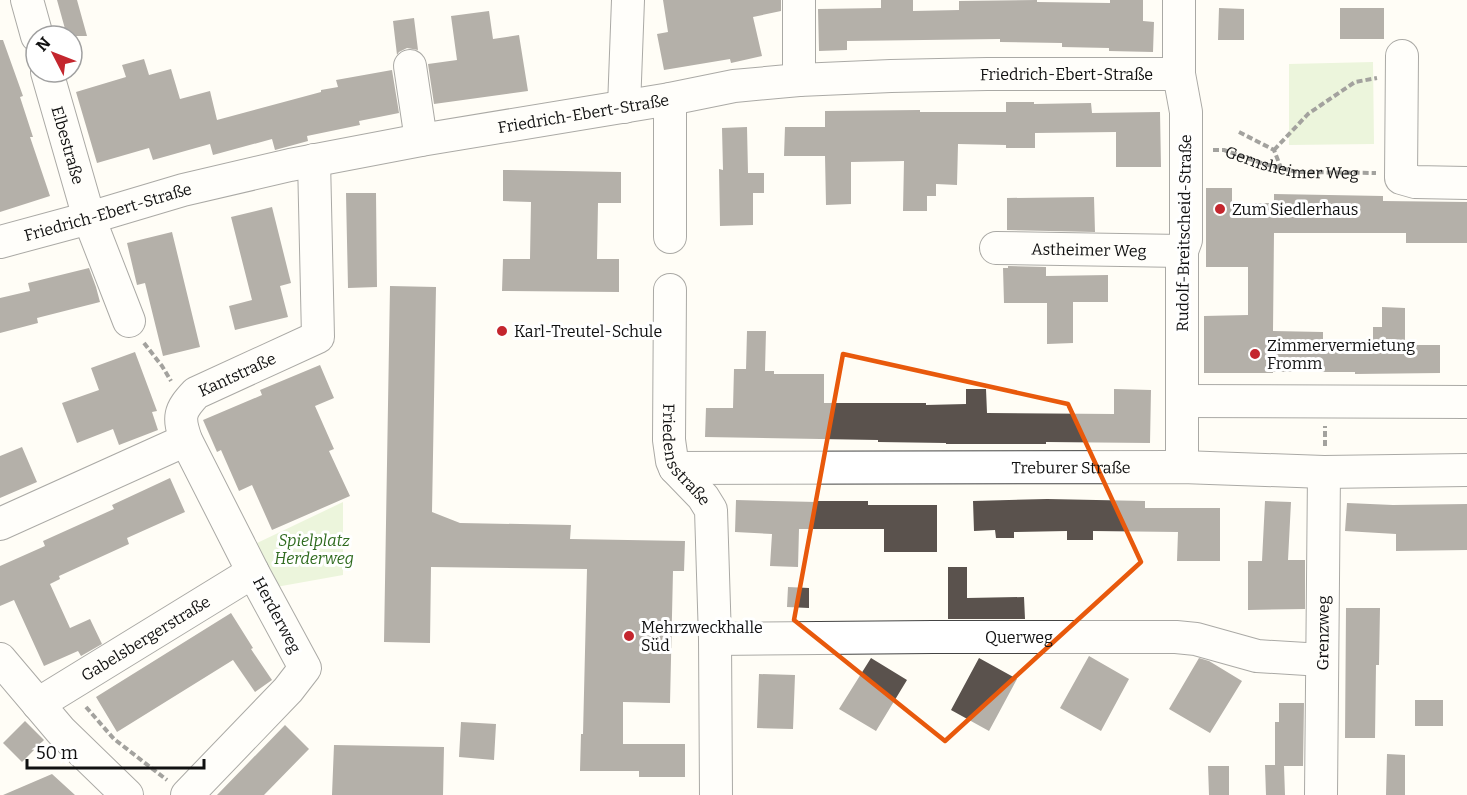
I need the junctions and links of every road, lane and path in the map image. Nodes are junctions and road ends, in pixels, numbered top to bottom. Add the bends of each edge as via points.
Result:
1 (27, 0) edge
2 (628, 0) edge
3 (799, 0) edge
4 (1179, 0) edge
5 (34, 24) edge
6 (1402, 65) joint
7 (410, 66) dead end
8 (1179, 74) junction
9 (799, 80) junction
10 (50, 84) edge
11 (670, 99) junction
12 (624, 107) junction
13 (1239, 132) dead end
14 (421, 140) junction
15 (1185, 150) junction
16 (1274, 150) junction
17 (314, 160) junction
18 (1282, 168) junction
19 (1401, 178) junction
20 (1467, 183) edge
21 (89, 218) junction
22 (670, 237) dead end
23 (0, 242) edge
24 (996, 248) dead end
25 (1182, 251) junction
26 (670, 290) dead end
27 (129, 321) joint
28 (1182, 401) junction
29 (1325, 402) junction
30 (1467, 402) edge
31 (184, 405) junction
32 (186, 440) junction
33 (1182, 467) junction
34 (675, 468) junction
35 (1467, 470) edge
36 (1324, 472) junction
37 (0, 524) edge
38 (253, 572) junction
39 (715, 639) junction
40 (0, 659) edge
41 (1322, 660) junction
42 (68, 685) junction
43 (38, 704) junction
44 (178, 788) edge
45 (127, 795) edge
46 (716, 795) edge
47 (1321, 795) edge

1 - 5 street
2 - 12 street
3 - 9 street
4 - 8 street, Rudolf-Breitscheid-Straße
6 - 16 path via 1355,82 1308,114
6 - 19 street
7 - 14 street
8 - 9 street, Friedrich-Ebert-Straße via 977,74
8 - 15 street, Rudolf-Breitscheid-Straße via 1186,112
9 - 11 street, Friedrich-Ebert-Straße via 734,86
10 - 21 street, Elbestraße
11 - 12 street, Friedrich-Ebert-Straße
11 - 22 street
12 - 14 street, Friedrich-Ebert-Straße
13 - 16 path
14 - 17 street, Friedrich-Ebert-Straße
15 - 18 path, Gernsheimer Weg via 1224,150
15 - 25 street, Rudolf-Breitscheid-Straße via 1186,240
16 - 18 path
17 - 21 street, Friedrich-Ebert-Straße via 183,190
17 - 31 street, Kantstraße via 318,337 196,393
18 - 19 path, Gernsheimer Weg via 1297,172 1383,173
19 - 20 street
21 - 23 street, Friedrich-Ebert-Straße
21 - 27 street, Elbestraße
24 - 25 street, Astheimer Weg
25 - 28 street, Rudolf-Breitscheid-Straße
26 - 34 street, Friedensstraße via 669,440
27 - 31 path
28 - 29 street
28 - 33 street, Rudolf-Breitscheid-Straße
29 - 30 street
29 - 36 path
31 - 32 street, Kantstraße via 180,423
32 - 37 street
32 - 38 street, Herderweg
33 - 34 street, Treburer Straße
33 - 36 street, Treburer Straße
34 - 39 street, Friedensstraße via 711,510
35 - 36 street, Treburer Straße
36 - 41 street, Grenzweg
38 - 42 street, Gabelsbergerstraße
38 - 44 street, Herderweg via 305,668 288,690
39 - 41 street, Querweg via 1176,637 1257,656
39 - 46 street, Friedensstraße
40 - 43 street
41 - 47 street, Grenzweg
42 - 43 street, Gabelsbergerstraße
42 - 44 path via 114,739
43 - 45 street

